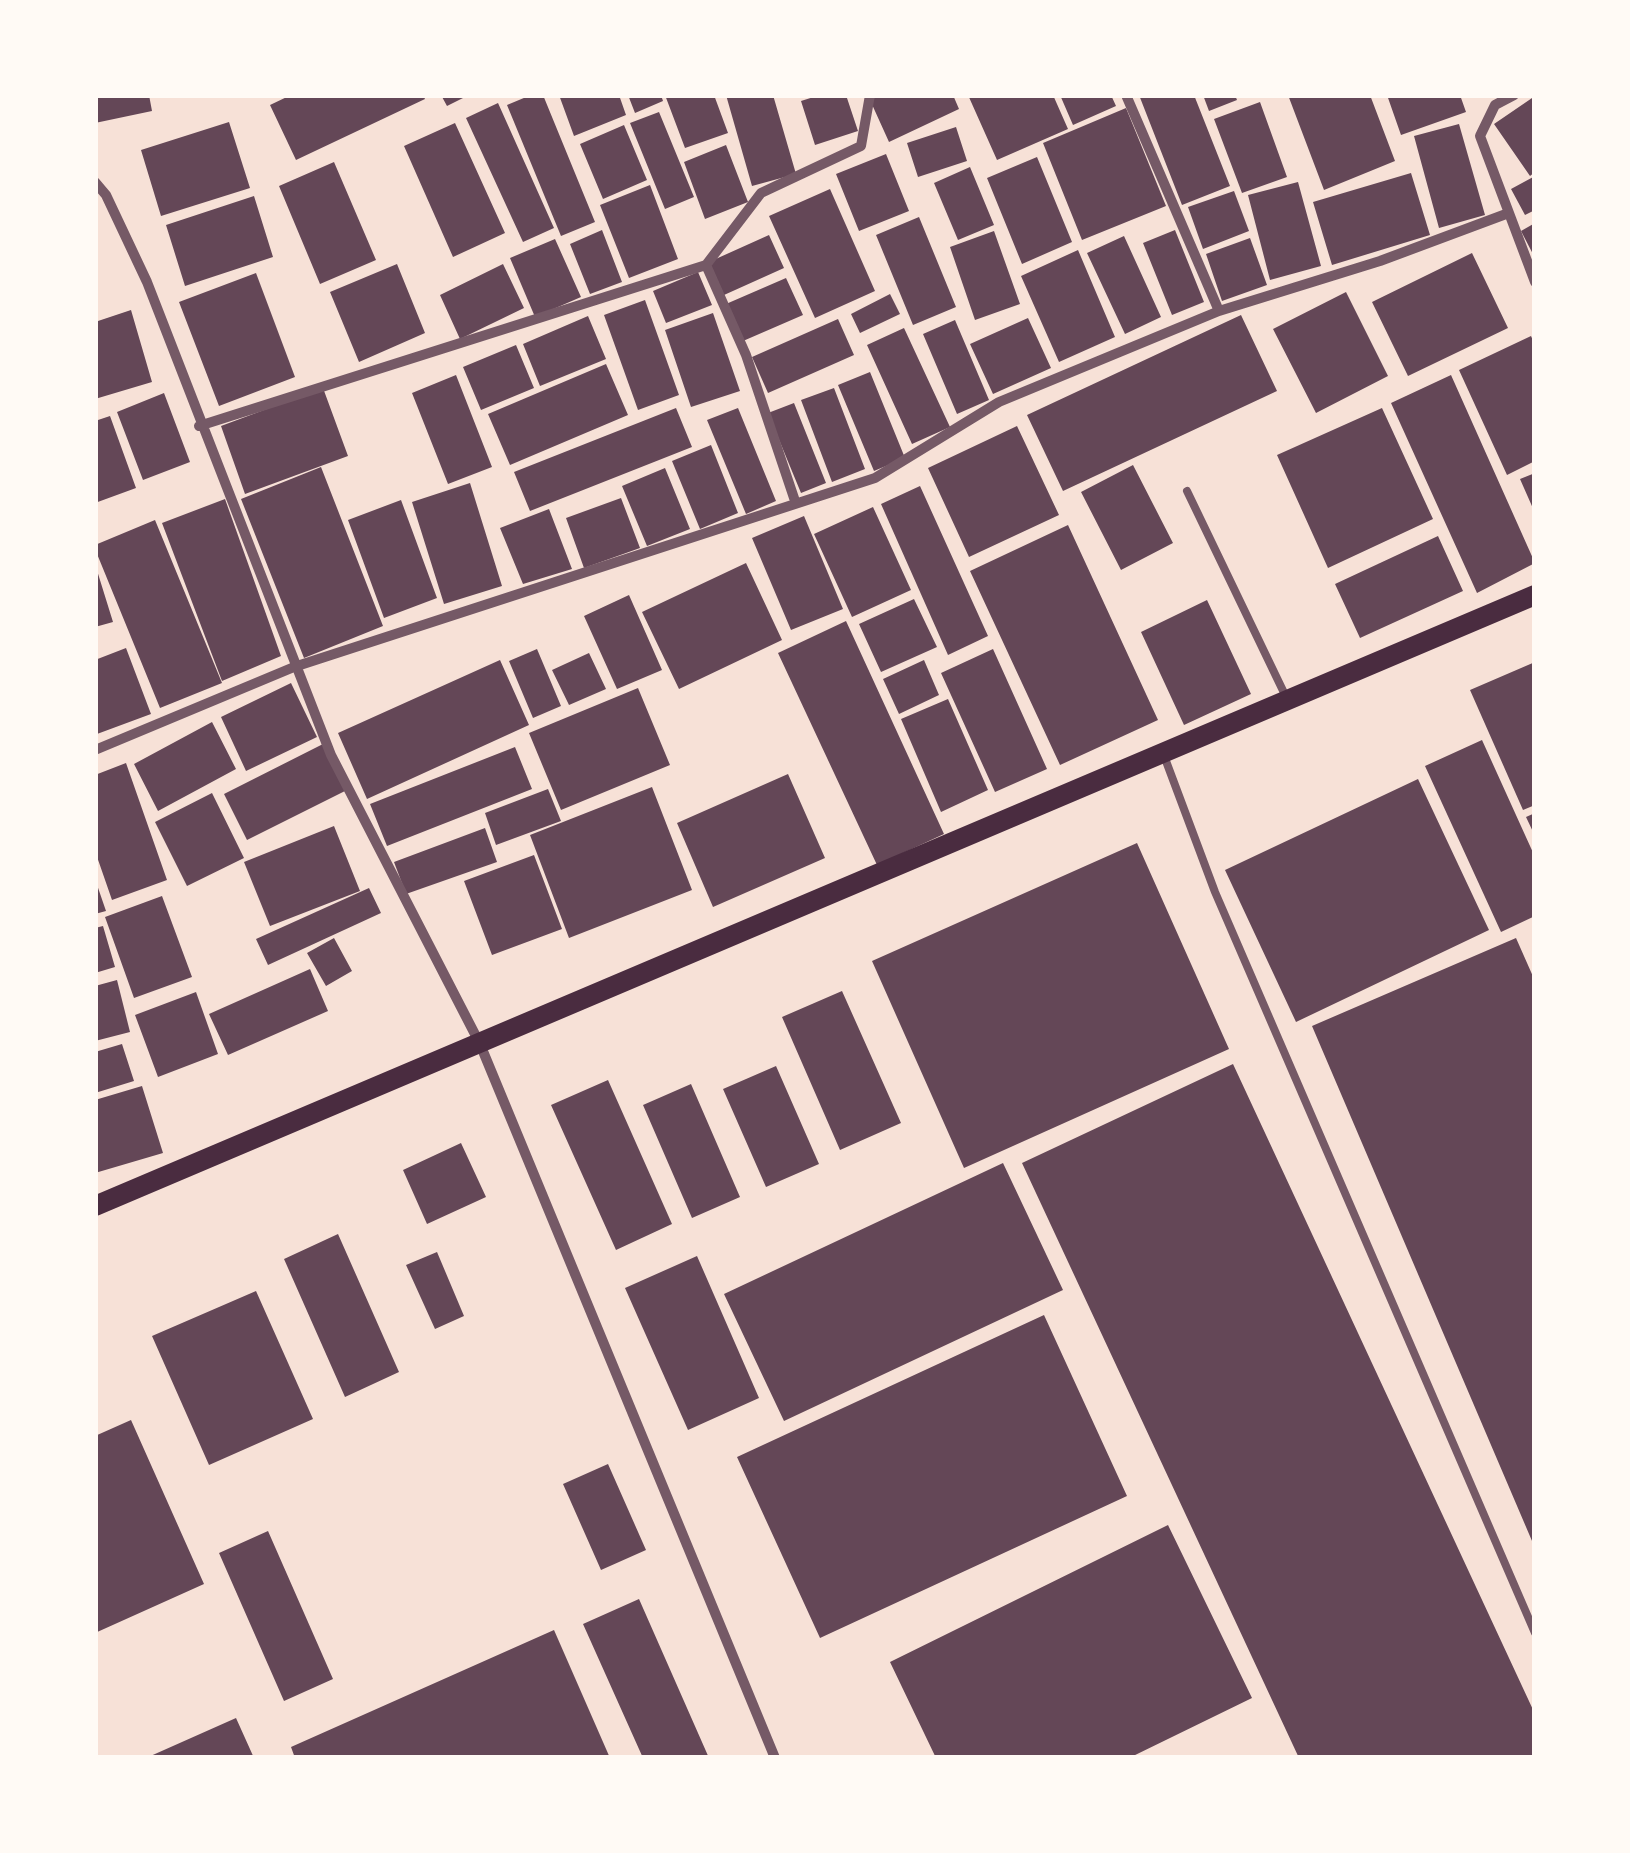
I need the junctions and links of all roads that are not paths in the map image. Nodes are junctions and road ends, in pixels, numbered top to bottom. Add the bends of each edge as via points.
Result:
1 (870, 95) edge
2 (1126, 95) edge
3 (1514, 95) edge
4 (95, 182) edge
5 (1506, 214) junction
6 (706, 264) junction
7 (1535, 282) edge
8 (1219, 312) junction
9 (200, 426) junction
10 (1187, 491) dead end
11 (795, 501) junction
12 (1535, 595) edge
13 (294, 667) junction
14 (1288, 700) junction
15 (95, 750) edge
16 (1163, 752) junction
17 (480, 1044) junction
18 (95, 1206) edge
19 (1535, 1633) edge
20 (775, 1758) edge

1 - 6 street via 861,146 761,193
2 - 8 street
3 - 5 street via 1494,105 1480,136
4 - 9 street via 147,282
5 - 7 street
5 - 8 street
6 - 9 street
6 - 11 street via 746,354
8 - 11 street via 999,402 875,478
9 - 13 street
10 - 14 lane
11 - 13 street
12 - 14 main road
13 - 15 street
13 - 17 street via 331,755
14 - 16 main road
16 - 17 main road
16 - 19 lane via 1215,892
17 - 18 main road
17 - 20 street

